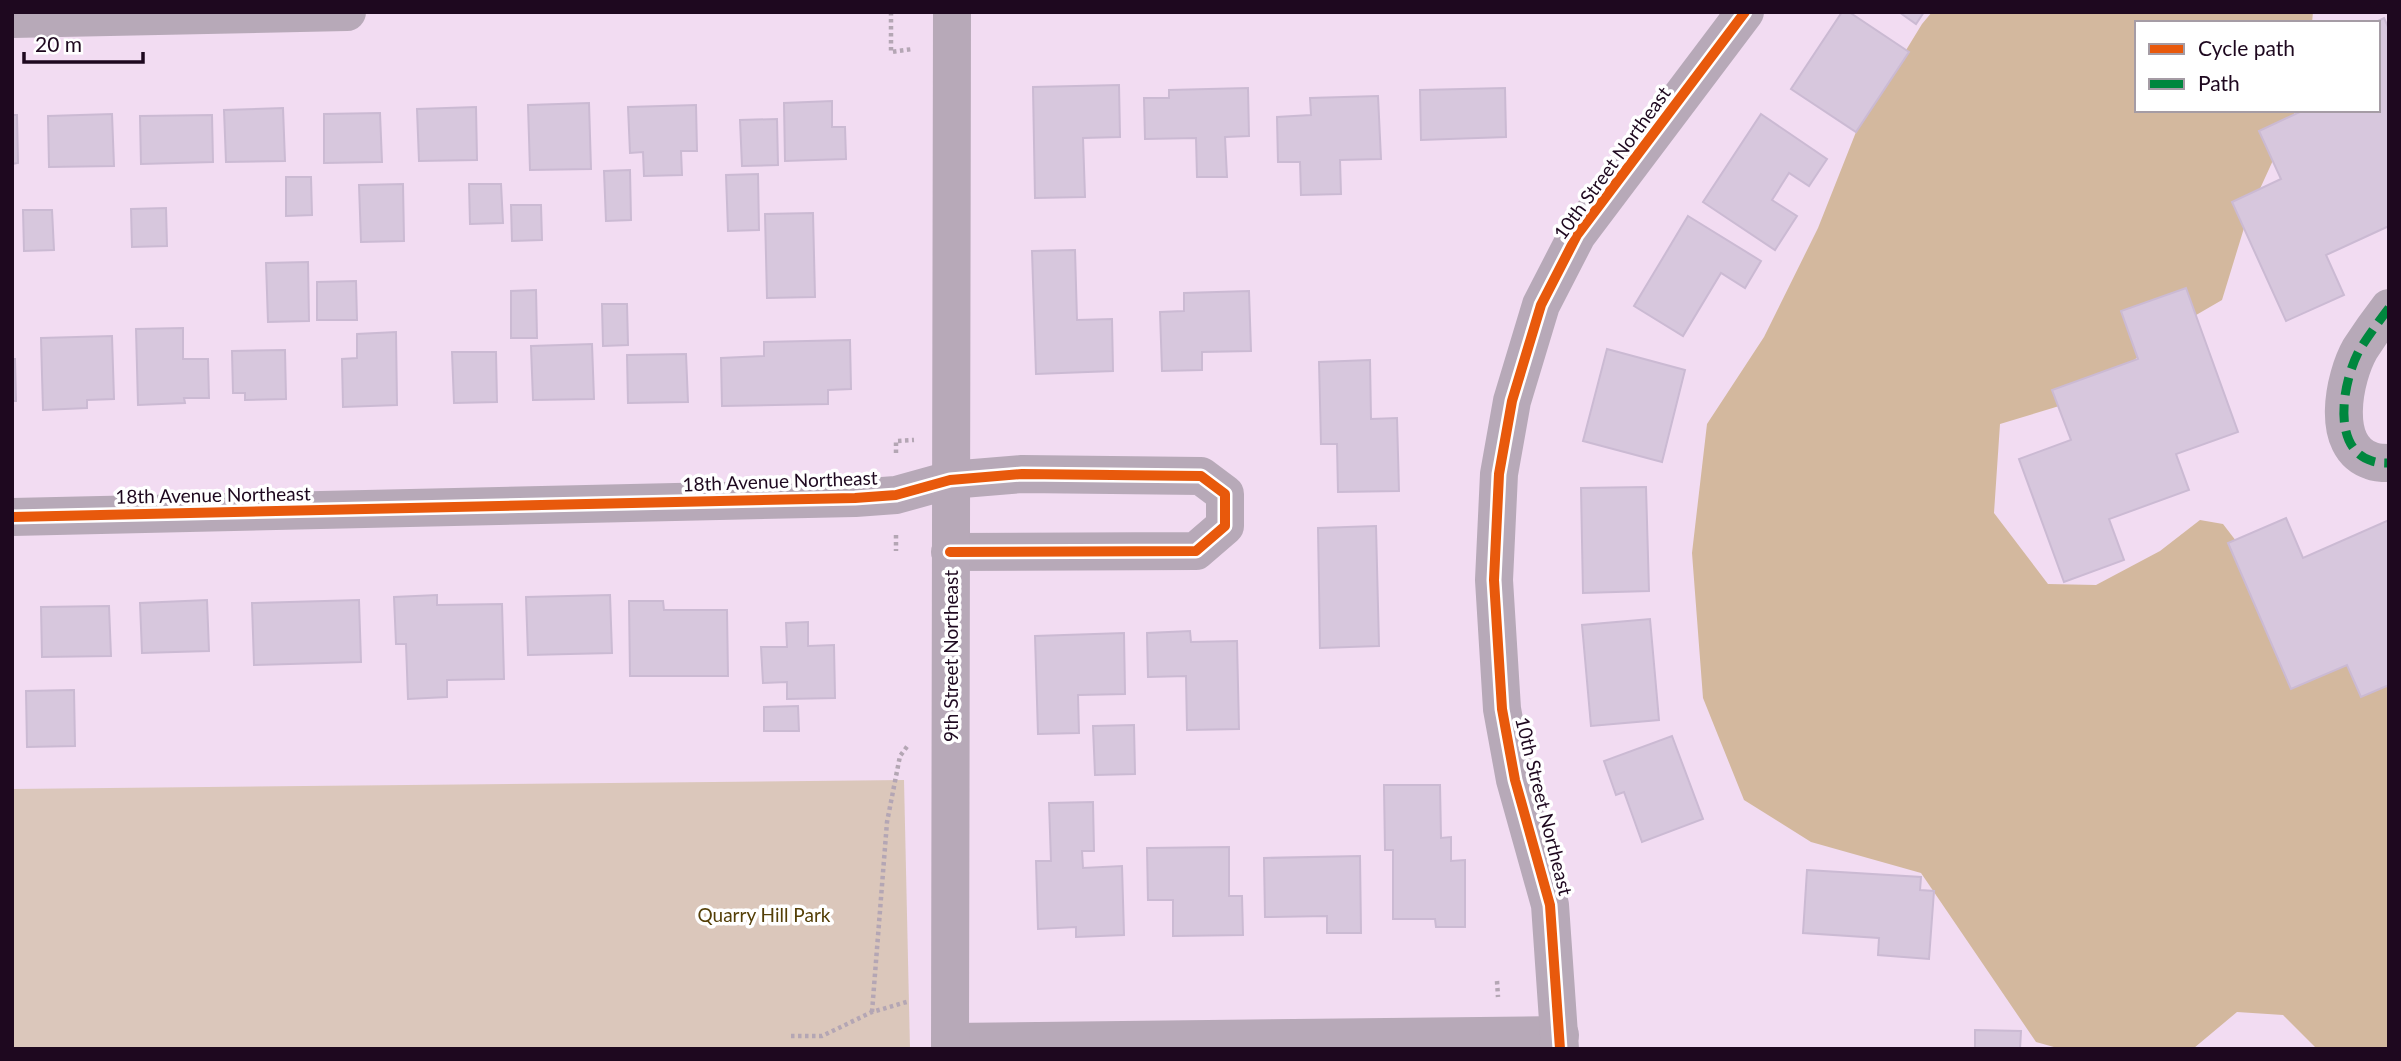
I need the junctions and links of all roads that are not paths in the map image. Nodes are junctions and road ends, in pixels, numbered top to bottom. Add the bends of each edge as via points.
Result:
1 (347, 12) edge
2 (951, 12) edge
3 (1745, 12) edge
4 (12, 19) edge
5 (2389, 308) edge
6 (2389, 463) edge
7 (950, 480) junction
8 (12, 517) edge
9 (950, 552) junction
10 (1560, 1042) edge
11 (950, 1045) edge

1 - 4 street
2 - 7 street, 9th Street Northeast
3 - 10 street, 10th Street Northeast via 1577,235 1541,305 1512,401 1499,474 1494,580 1502,709 1515,780 1550,905
5 - 6 street via 2359,351 2343,406 2354,449 2371,461
7 - 8 street, 18th Avenue Northeast via 896,495 855,498
7 - 9 street, 9th Street Northeast
7 - 9 street, 18th Avenue Northeast via 1022,474 1201,476 1225,494 1225,526 1196,551
9 - 11 street, 9th Street Northeast
10 - 11 street

